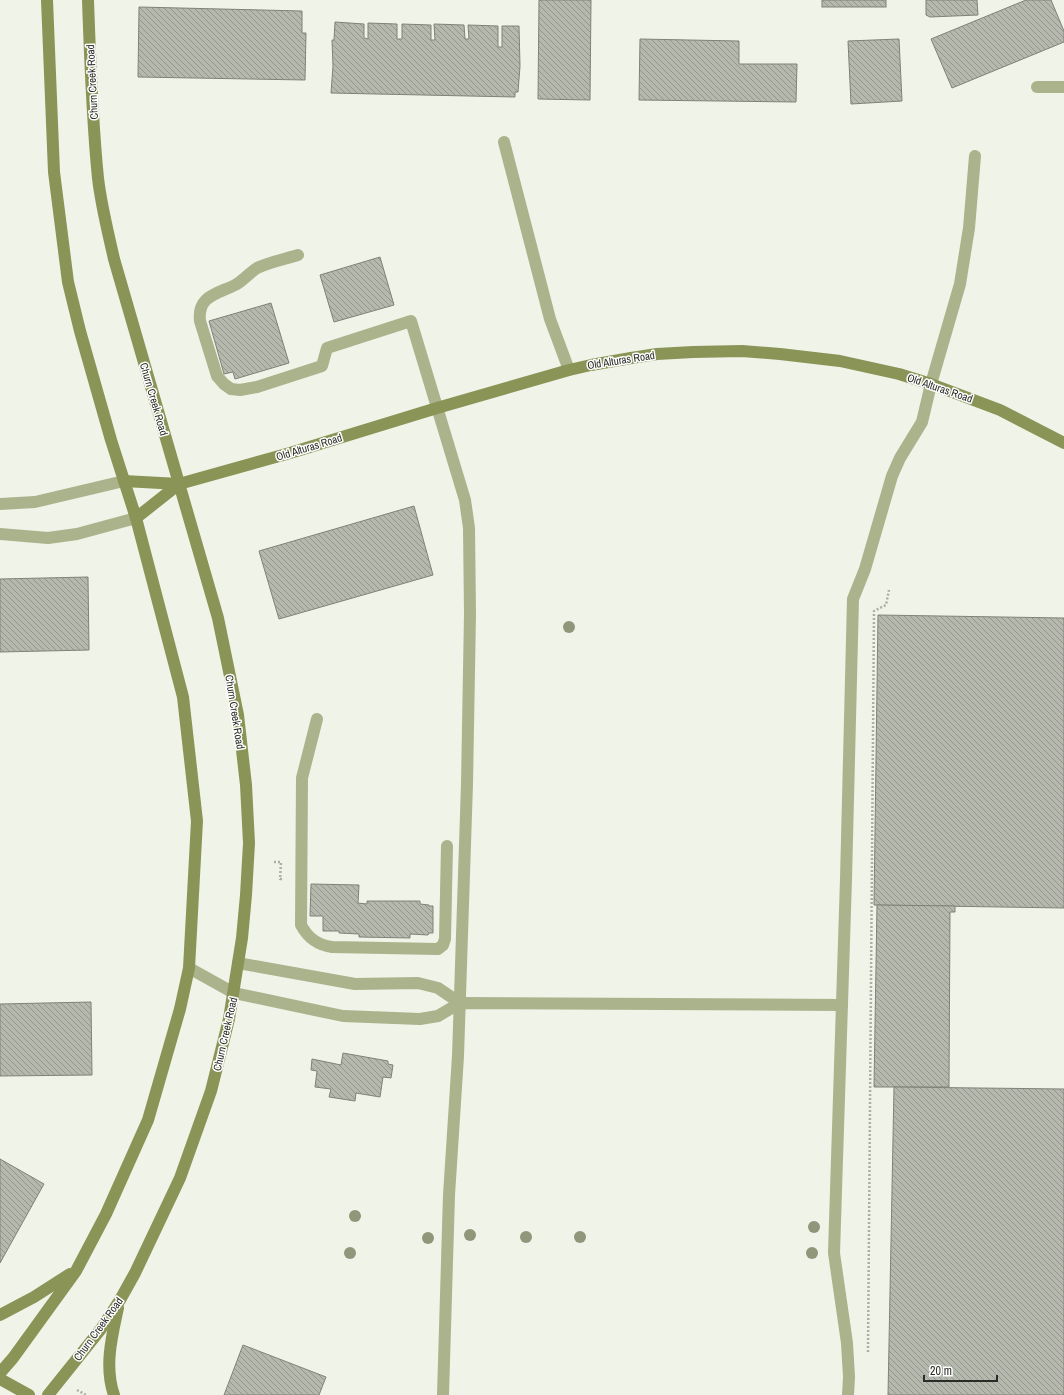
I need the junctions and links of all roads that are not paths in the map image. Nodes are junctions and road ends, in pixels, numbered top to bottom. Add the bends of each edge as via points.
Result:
1 (47, 0) edge
2 (88, 0) edge
3 (1037, 87) dead end
4 (1064, 87) edge
5 (504, 142) dead end
6 (975, 156) dead end
7 (298, 255) dead end
8 (569, 370) junction
9 (931, 384) junction
10 (437, 408) junction
11 (1064, 443) edge
12 (124, 481) junction
13 (179, 484) junction
14 (0, 504) edge
15 (136, 518) junction
16 (0, 534) edge
17 (317, 719) dead end
18 (447, 846) dead end
19 (238, 963) junction
20 (189, 968) junction
21 (234, 993) junction
22 (460, 1003) junction
23 (842, 1005) junction
24 (76, 1271) junction
25 (120, 1300) junction
26 (0, 1315) edge
27 (0, 1373) edge
28 (0, 1379) edge
29 (29, 1395) edge
30 (48, 1395) edge
31 (114, 1395) edge
32 (443, 1395) edge
33 (848, 1395) edge

1 - 12 main road via 54,172 68,282
2 - 13 main road, Churn Creek Road via 98,178 105,218 114,259
3 - 4 street
5 - 8 street via 550,318
6 - 9 street via 969,228 960,284
7 - 10 street via 256,269 236,285 205,301 199,315 201,327 217,376 224,384 240,390 257,387 322,366 327,348 412,321
8 - 9 main road, Old Alturas Road via 657,354 742,351 840,361
8 - 10 main road, Old Alturas Road
9 - 11 main road, Old Alturas Road via 1000,410
9 - 23 street via 922,422 892,476 865,569 853,598
10 - 13 main road, Old Alturas Road
10 - 22 street via 465,500 470,528 467,784
12 - 13 main road, Old Alturas Road
12 - 14 street, Old Alturas Road via 35,502
12 - 15 main road
13 - 15 main road, Old Alturas Road
13 - 19 main road, Churn Creek Road via 218,618 238,716 249,842 243,931
15 - 16 street, Old Alturas Road via 90,531 48,538
15 - 20 main road via 183,697 197,821
17 - 18 street via 302,778 301,925 310,938 332,947 438,949 445,939
19 - 21 main road, Churn Creek Road
19 - 22 street via 355,984 418,983 438,988
20 - 21 street
20 - 24 main road via 148,1120 106,1214
21 - 22 street via 351,1016 420,1019 438,1016
21 - 25 main road, Churn Creek Road via 230,1019 211,1091 180,1178
22 - 23 street
22 - 32 street via 449,1195
23 - 33 street via 834,1253 847,1343
24 - 26 main road
24 - 27 main road
25 - 30 main road, Churn Creek Road
25 - 31 main road via 110,1342 109,1369
28 - 29 main road

